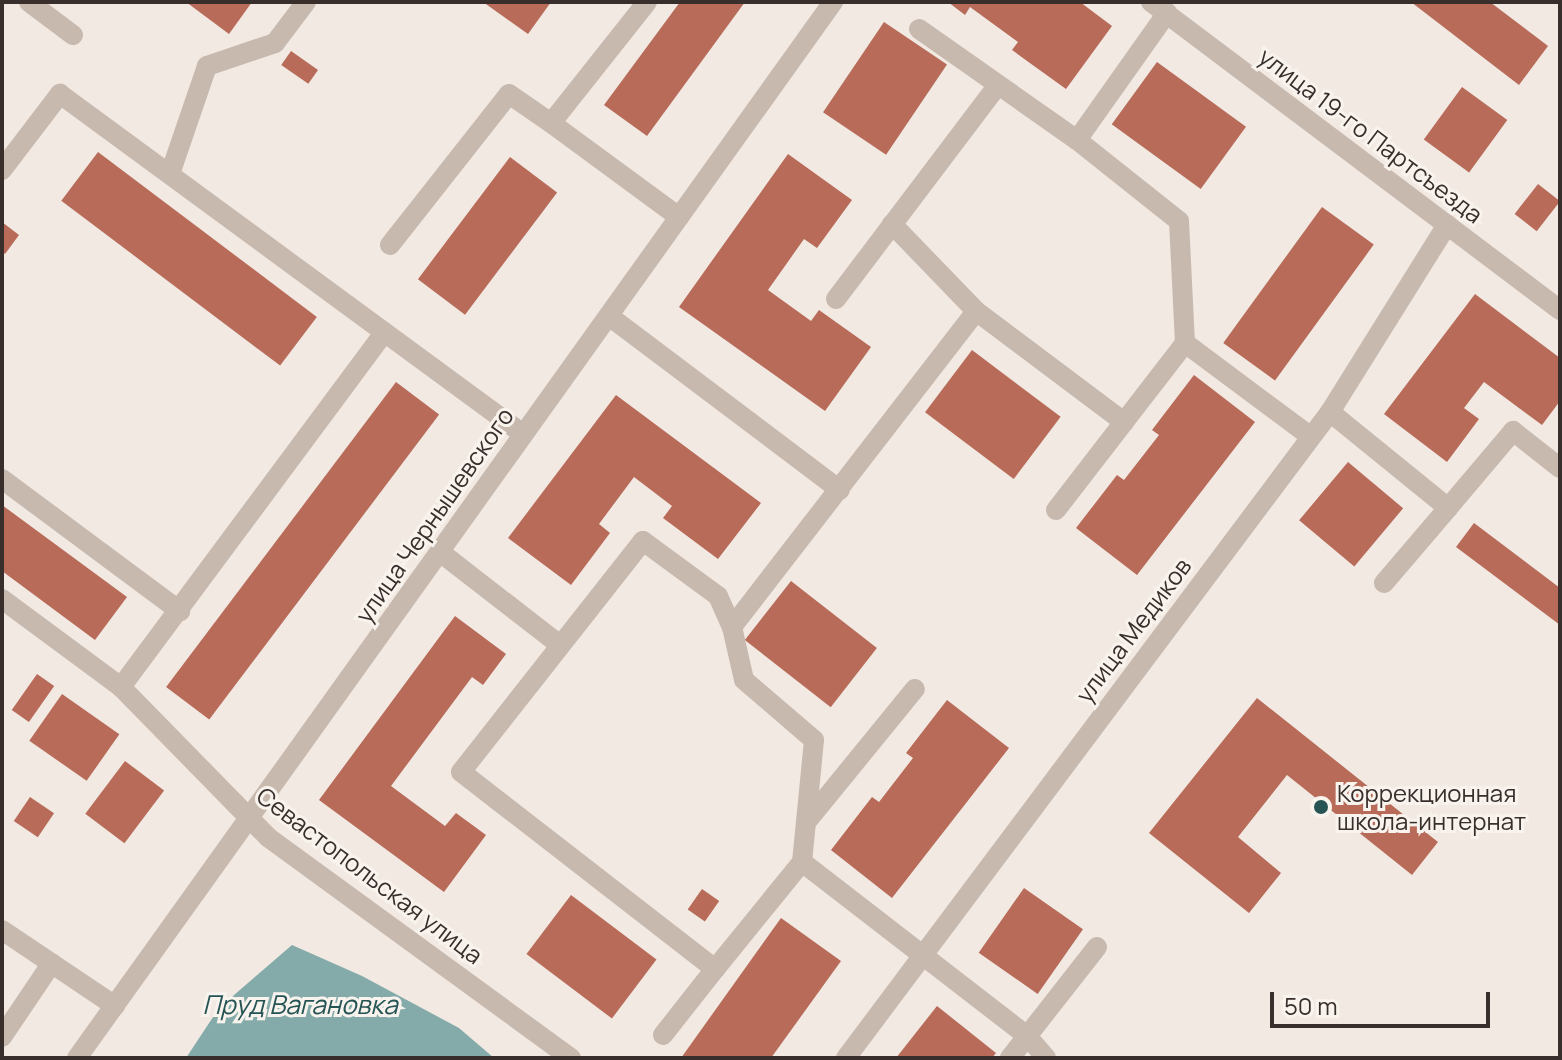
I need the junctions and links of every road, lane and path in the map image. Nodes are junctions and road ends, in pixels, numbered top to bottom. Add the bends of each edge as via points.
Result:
1 (29, 2) edge
2 (306, 2) edge
3 (833, 2) edge
4 (640, 4) edge
5 (1159, 8) edge
6 (919, 29) dead end
7 (73, 35) dead end
8 (998, 85) junction
9 (551, 123) junction
10 (1077, 140) junction
11 (2, 170) edge
12 (170, 174) junction
13 (679, 217) junction
14 (892, 224) junction
15 (1447, 225) junction
16 (390, 245) dead end
17 (836, 299) dead end
18 (1560, 310) edge
19 (976, 311) junction
20 (609, 316) junction
21 (385, 332) junction
22 (1185, 343) junction
23 (1330, 412) junction
24 (1124, 422) junction
25 (523, 434) junction
26 (1311, 437) junction
27 (1560, 468) edge
28 (2, 479) edge
29 (840, 490) junction
30 (1448, 508) junction
31 (1056, 510) dead end
32 (440, 552) junction
33 (1384, 583) dead end
34 (2, 599) edge
35 (180, 611) junction
36 (732, 627) junction
37 (560, 645) junction
38 (121, 687) junction
39 (915, 689) dead end
40 (250, 820) junction
41 (808, 820) junction
42 (802, 862) junction
43 (2, 930) edge
44 (1097, 947) dead end
45 (922, 954) junction
46 (52, 963) junction
47 (715, 969) junction
48 (115, 1006) junction
49 (663, 1035) dead end
50 (1027, 1036) junction
51 (2, 1037) edge
52 (77, 1058) edge
53 (571, 1058) edge
54 (846, 1058) edge
55 (1010, 1058) edge
56 (1046, 1058) edge

1 - 7 street
2 - 12 street via 275,43 207,66
3 - 13 street, улица Чернышевского
4 - 9 street
5 - 10 street
5 - 15 street, улица 19-го Партсъезда
6 - 8 street
8 - 10 street
8 - 14 street
9 - 13 street
9 - 16 street via 509,94
10 - 22 street via 1179,221
11 - 12 street via 60,94
12 - 21 street
13 - 20 street, улица Чернышевского
14 - 17 street
14 - 19 street
15 - 18 street, улица 19-го Партсъезда
15 - 23 street, улица Медиков
19 - 24 street
19 - 29 street
20 - 25 street, улица Чернышевского
20 - 29 street
21 - 25 street
21 - 35 street
22 - 24 street
22 - 26 street
23 - 26 street, улица Медиков
23 - 30 street
24 - 31 street
25 - 32 street, улица Чернышевского
26 - 45 street, улица Медиков
27 - 30 street via 1513,431
28 - 35 street
29 - 36 street
30 - 33 street
32 - 37 street
32 - 40 street, улица Чернышевского
34 - 38 street, Севастопольская улица
35 - 38 street
36 - 37 street via 718,596 643,541
36 - 41 street via 744,680 814,740
37 - 47 street via 461,772
38 - 40 street, Севастопольская улица
39 - 41 street
40 - 48 street, улица Чернышевского
40 - 53 street, Севастопольская улица
41 - 42 street
42 - 45 street
42 - 47 street
43 - 46 street
44 - 50 street
45 - 50 street
45 - 54 street, улица Медиков
46 - 48 street
46 - 51 street
47 - 49 street
48 - 52 street, улица Чернышевского
50 - 55 street
50 - 56 street

